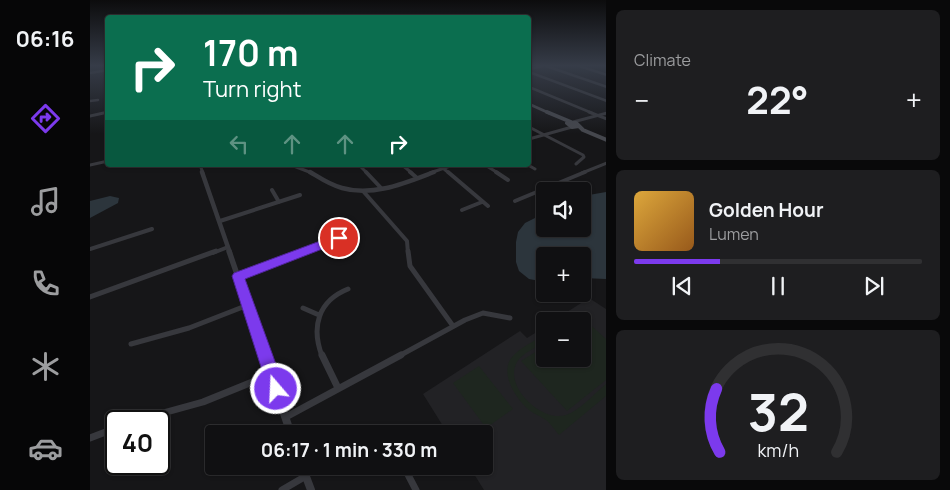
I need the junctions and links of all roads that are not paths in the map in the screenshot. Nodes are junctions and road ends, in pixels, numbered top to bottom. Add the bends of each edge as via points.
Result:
1 (536, 89) edge
2 (576, 89) edge
3 (98, 100) dead end
4 (90, 101) edge
5 (606, 101) edge
6 (531, 106) edge
7 (105, 113) edge
8 (606, 113) edge
9 (90, 116) edge
10 (598, 116) junction
11 (606, 119) edge
12 (573, 125) junction
13 (531, 127) edge
14 (544, 134) junction
15 (531, 138) edge
16 (606, 141) edge
17 (105, 162) edge
18 (606, 163) edge
19 (576, 164) dead end
20 (90, 165) edge
21 (201, 167) edge
22 (297, 167) edge
23 (361, 167) edge
24 (404, 167) edge
25 (441, 167) edge
26 (488, 167) edge
27 (531, 167) edge
28 (535, 169) dead end
29 (416, 178) junction
30 (508, 180) dead end
31 (382, 188) junction
32 (272, 190) dead end
33 (363, 191) junction
34 (300, 195) dead end
35 (515, 201) dead end
36 (279, 202) junction
37 (482, 202) junction
38 (488, 206) dead end
39 (462, 210) dead end
40 (220, 221) junction
41 (152, 230) dead end
42 (339, 238) dead end
43 (228, 247) junction
44 (90, 249) edge
45 (238, 276) junction
46 (348, 289) dead end
47 (90, 297) edge
48 (248, 305) junction
49 (304, 308) dead end
50 (319, 315) junction
51 (510, 318) dead end
52 (453, 326) junction
53 (131, 344) dead end
54 (272, 374) junction
55 (338, 388) junction
56 (170, 411) edge
57 (286, 417) junction
58 (289, 425) edge
59 (105, 432) edge
60 (90, 438) edge
61 (408, 475) edge
62 (306, 476) joint
63 (282, 490) edge
64 (310, 490) edge
65 (416, 490) edge

1 - 10 street
2 - 5 street
3 - 4 street
6 - 12 main road
7 - 9 street
8 - 10 street
10 - 11 street
10 - 12 street
12 - 14 street
12 - 16 main road
13 - 14 street
14 - 15 street
14 - 19 street via 583,155
17 - 20 street
18 - 35 street
21 - 40 street
22 - 33 street via 335,186
23 - 31 street
24 - 29 street
25 - 29 street
25 - 37 street
26 - 30 street
27 - 28 street
29 - 31 street
31 - 33 street
32 - 36 street
33 - 52 street via 407,241 410,266
34 - 36 street
36 - 40 street
37 - 38 street
37 - 39 street
40 - 43 street
41 - 44 street
42 - 45 street
43 - 45 street
43 - 47 street
45 - 48 street
46 - 50 street via 329,299
48 - 53 street via 189,328
48 - 54 street
49 - 50 street
50 - 55 street via 316,328 318,345
51 - 52 street via 483,313
52 - 55 street
54 - 56 street via 203,402
54 - 57 street
55 - 57 street
57 - 58 street
59 - 60 street
61 - 65 street
62 - 63 street
62 - 64 street

